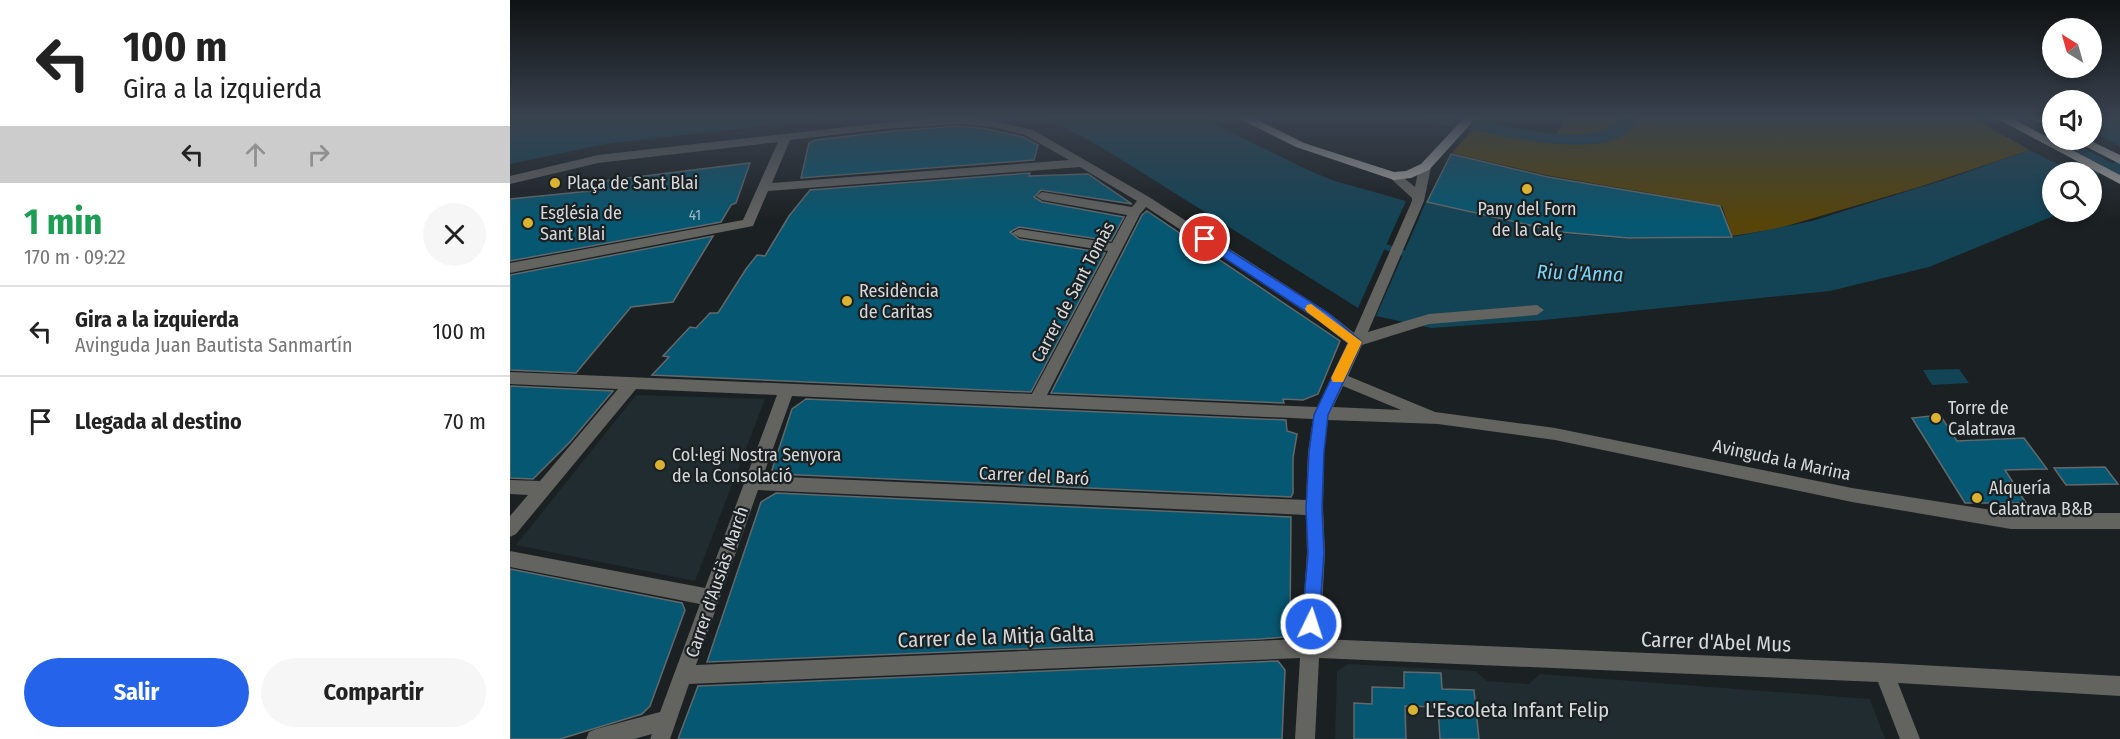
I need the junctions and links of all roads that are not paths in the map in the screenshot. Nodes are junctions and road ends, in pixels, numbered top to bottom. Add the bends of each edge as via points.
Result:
1 (656, 152) edge
2 (779, 152) edge
3 (1064, 152) edge
4 (1318, 152) edge
5 (1438, 152) edge
6 (2068, 152) edge
7 (2105, 152) edge
8 (2120, 160) edge
9 (1082, 163) junction
10 (1425, 167) junction
11 (1394, 177) junction
12 (510, 180) edge
13 (2120, 180) edge
14 (765, 187) junction
15 (1042, 196) dead end
16 (1418, 199) junction
17 (1145, 200) junction
18 (1135, 212) junction
19 (1019, 233) dead end
20 (1116, 248) junction
21 (510, 268) edge
22 (1537, 310) dead end
23 (1355, 342) junction
24 (510, 378) edge
25 (1338, 378) junction
26 (632, 383) junction
27 (786, 391) junction
28 (1036, 402) junction
29 (1321, 415) junction
30 (1437, 418) junction
31 (752, 483) junction
32 (510, 487) edge
33 (542, 488) junction
34 (1314, 508) junction
35 (2120, 521) edge
36 (510, 529) edge
37 (510, 559) edge
38 (710, 597) junction
39 (1309, 648) junction
40 (1884, 673) junction
41 (685, 675) junction
42 (2120, 686) edge
43 (667, 720) junction
44 (596, 739) edge
45 (660, 739) edge
46 (1305, 739) edge
47 (1910, 739) edge

1 - 12 street via 598,159
2 - 14 street
3 - 9 street
4 - 11 main road
5 - 10 main road
6 - 13 main road
7 - 8 main road
9 - 14 street
9 - 17 street
10 - 11 main road
10 - 16 street
11 - 16 street
14 - 21 street via 748,223
15 - 18 street
16 - 23 street
17 - 18 street, Carrer de Sant Tomàs
17 - 23 street via 1324,317
18 - 20 street, Carrer de Sant Tomàs
19 - 20 street
20 - 28 street, Carrer de Sant Tomàs
22 - 23 street via 1429,319
23 - 25 street
24 - 26 street
25 - 29 street
25 - 30 street
26 - 27 street
26 - 33 street
27 - 28 street
27 - 31 street, Carrer d'Ausiàs March
28 - 29 street
29 - 30 street
29 - 34 street
30 - 35 street, Avinguda la Marina via 1555,434 1852,495 2011,521
31 - 34 street, Carrer del Baró
31 - 38 street, Carrer d'Ausiàs March
32 - 33 street
33 - 36 street
34 - 39 street via 1316,553
37 - 38 street
38 - 41 street, Carrer d'Ausiàs March
39 - 40 street, Carrer d'Abel Mus
39 - 41 street, Carrer de la Mitja Galta
39 - 46 street
40 - 42 street, Carrer d'Abel Mus
40 - 47 street
41 - 43 street, Carrer d'Ausiàs March
43 - 44 street
43 - 45 street, Carrer d'Ausiàs March

